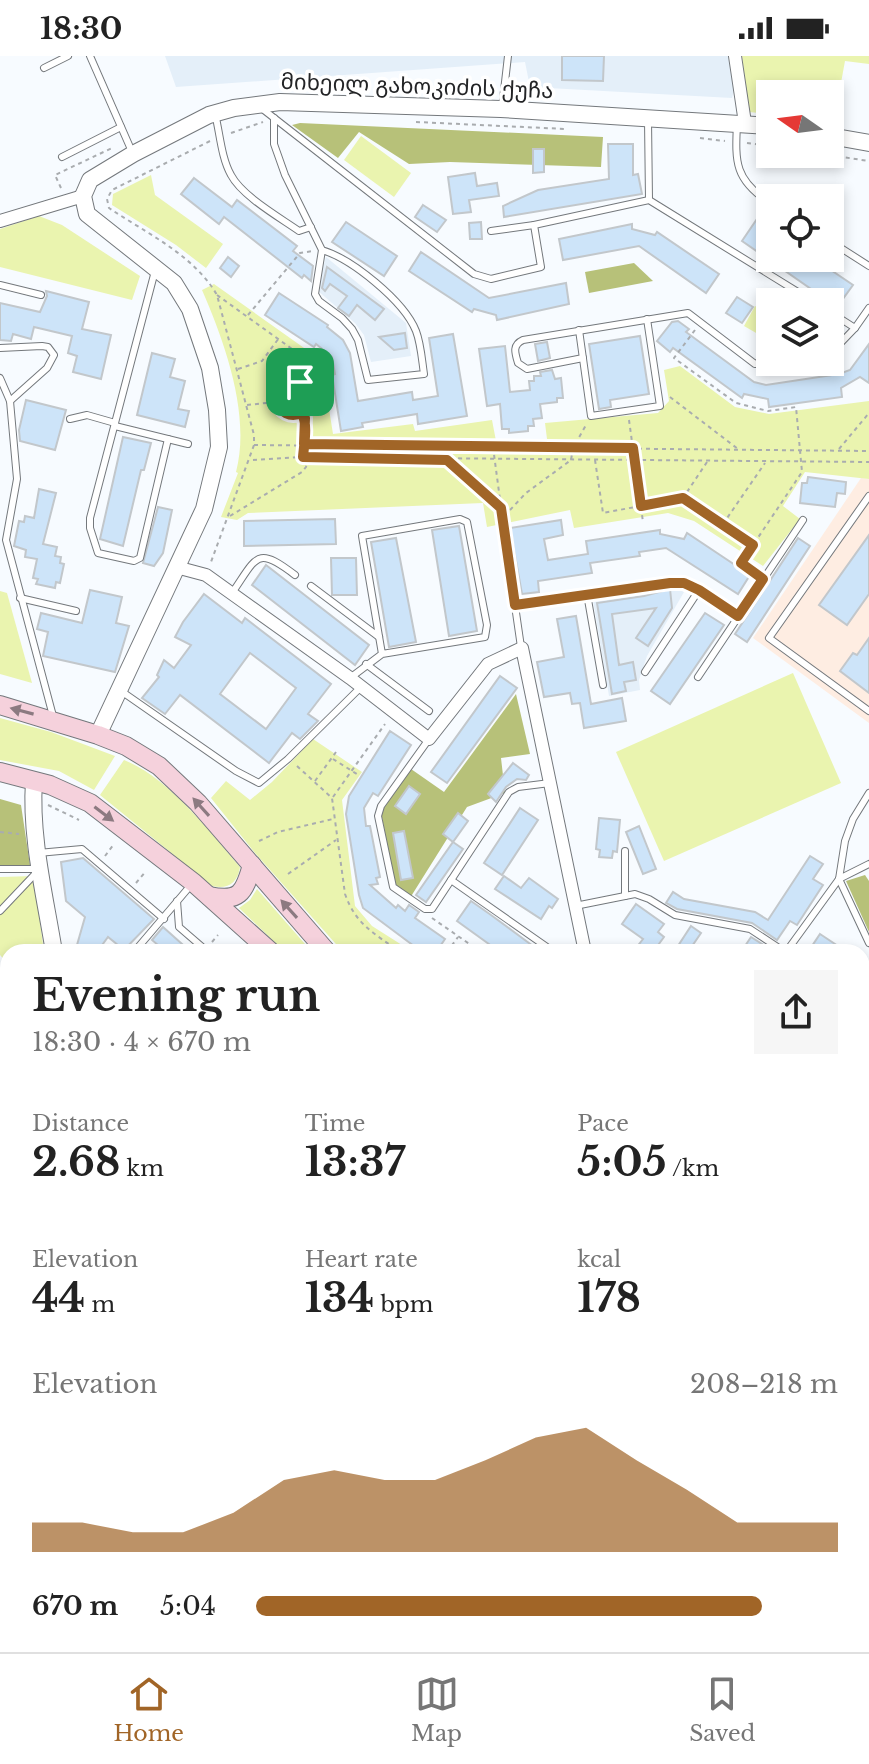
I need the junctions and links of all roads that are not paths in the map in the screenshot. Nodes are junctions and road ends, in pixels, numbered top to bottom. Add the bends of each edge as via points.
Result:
1 (68, 56) edge
2 (90, 56) edge
3 (508, 56) edge
4 (735, 56) edge
5 (44, 68) dead end
6 (257, 105) junction
7 (501, 109) junction
8 (215, 113) junction
9 (648, 116) junction
10 (274, 118) junction
11 (741, 123) junction
12 (756, 125) edge
13 (121, 127) junction
14 (844, 139) edge
15 (869, 143) edge
16 (133, 154) junction
17 (62, 157) dead end
18 (756, 193) edge
19 (83, 196) junction
20 (649, 200) junction
21 (0, 207) edge
22 (5, 219) edge
23 (534, 225) junction
24 (311, 227) junction
25 (491, 231) dead end
26 (322, 250) junction
27 (844, 250) edge
28 (869, 266) edge
29 (156, 268) junction
30 (0, 285) edge
31 (791, 288) edge
32 (41, 295) dead end
33 (869, 308) edge
34 (647, 319) junction
35 (844, 321) edge
36 (855, 328) junction
37 (579, 330) junction
38 (844, 339) edge
39 (0, 348) edge
40 (583, 358) junction
41 (756, 364) edge
42 (0, 378) edge
43 (10, 401) junction
44 (70, 419) dead end
45 (115, 424) junction
46 (168, 439) junction
47 (188, 444) dead end
48 (869, 496) edge
49 (502, 515) road end
50 (803, 520) dead end
51 (3, 539) edge
52 (176, 567) junction
53 (295, 575) dead end
54 (311, 586) dead end
55 (699, 590) junction
56 (232, 593) junction
57 (587, 594) junction
58 (20, 598) junction
59 (515, 605) junction
60 (76, 611) dead end
61 (738, 616) junction
62 (379, 637) junction
63 (522, 648) junction
64 (382, 654) junction
65 (366, 664) junction
66 (645, 672) dead end
67 (698, 677) dead end
68 (350, 678) junction
69 (603, 685) dead end
70 (361, 687) junction
71 (118, 689) junction
72 (0, 705) edge
73 (429, 711) dead end
74 (869, 711) edge
75 (54, 720) junction
76 (98, 735) junction
77 (429, 739) junction
78 (0, 772) edge
79 (34, 781) junction
80 (550, 783) junction
81 (869, 793) edge
82 (625, 851) dead end
83 (39, 861) junction
84 (869, 864) edge
85 (252, 865) junction
86 (0, 869) edge
87 (839, 879) junction
88 (451, 880) junction
89 (194, 883) junction
90 (209, 896) junction
91 (625, 896) junction
92 (177, 901) junction
93 (574, 906) junction
94 (0, 911) edge
95 (164, 919) junction
96 (869, 943) edge
97 (53, 944) edge
98 (141, 944) edge
99 (199, 944) edge
100 (262, 944) edge
101 (320, 944) edge
102 (543, 944) edge
103 (583, 944) edge
104 (773, 944) edge
105 (792, 944) edge

1 - 5 lane
2 - 13 lane
3 - 7 lane
4 - 11 street
6 - 7 street, მიხეილ გახოკიძის ქუჩა
6 - 8 street, მიხეილ გახოკიძის ქუჩა
6 - 10 lane
7 - 9 street, მიხეილ გახოკიძის ქუჩა
8 - 16 street, მიხეილ გახოკიძის ქუჩა
8 - 24 lane via 231,176 240,188 299,231
9 - 11 street, მიხეილ გახოკიძის ქუჩა
9 - 20 lane
10 - 23 lane via 474,274 491,279 541,267
10 - 24 lane via 274,144
11 - 12 street, მიხეილ გახოკიძის ქუჩა
11 - 18 lane via 736,162
13 - 16 lane
13 - 17 lane
14 - 15 street
16 - 19 street, მიხეილ გახოკიძის ქუჩა via 90,180
19 - 22 street
19 - 29 street via 87,214
20 - 23 lane
20 - 31 lane
21 - 22 street
23 - 25 lane
24 - 26 lane
26 - 26 lane via 393,300 416,331 424,374 368,380 352,329 315,294
27 - 28 lane
29 - 45 lane
29 - 52 street via 174,283 190,309 210,368 217,410 219,447 204,509
30 - 32 lane
33 - 36 lane
34 - 37 lane
34 - 40 lane via 660,406 591,416
34 - 41 lane via 688,313
35 - 36 lane
36 - 38 lane
37 - 40 lane
37 - 40 lane via 523,340 515,350 518,363 527,369
39 - 43 lane via 42,346 54,355
42 - 43 lane
43 - 51 lane via 17,479
44 - 45 lane via 87,415
45 - 46 lane
45 - 46 lane via 90,518 95,549 102,555 140,558
46 - 47 lane
48 - 74 lane via 769,638
49 - 59 lane
50 - 61 lane
51 - 58 lane
52 - 56 street via 206,575
52 - 71 street
53 - 56 lane via 264,556 255,560
54 - 62 lane
55 - 57 lane via 670,583
55 - 61 lane
55 - 66 lane
56 - 68 street
57 - 59 lane
57 - 69 lane
58 - 60 lane
58 - 75 lane
59 - 63 lane
61 - 67 lane
62 - 64 lane
62 - 64 lane via 362,536 467,522 485,637
63 - 77 street via 488,664
63 - 80 street
64 - 65 lane
65 - 68 lane
65 - 73 lane
68 - 70 street
70 - 71 lane via 259,783
70 - 77 street
71 - 76 street
75 -> 72 main road
75 - 76 main road
85 -> 76 main road via 177,781 144,756
77 - 88 lane via 378,816 393,887 428,910
78 - 79 main road
79 - 83 street
79 -> 89 main road via 90,803
80 - 88 lane via 509,792
80 - 93 street
81 - 87 lane via 845,841
82 - 91 lane
83 - 86 lane
83 - 94 lane
83 - 95 lane via 82,849
83 - 97 street
84 - 87 lane
85 - 90 main road via 238,896
101 -> 85 main road
87 - 96 lane
87 - 105 lane
88 - 102 lane
89 - 90 main road
89 - 92 lane
90 - 100 main road
91 - 93 lane
91 - 104 lane via 642,896 675,915 750,929
92 - 95 lane
92 - 99 lane via 179,927
93 - 103 street
95 - 98 lane

